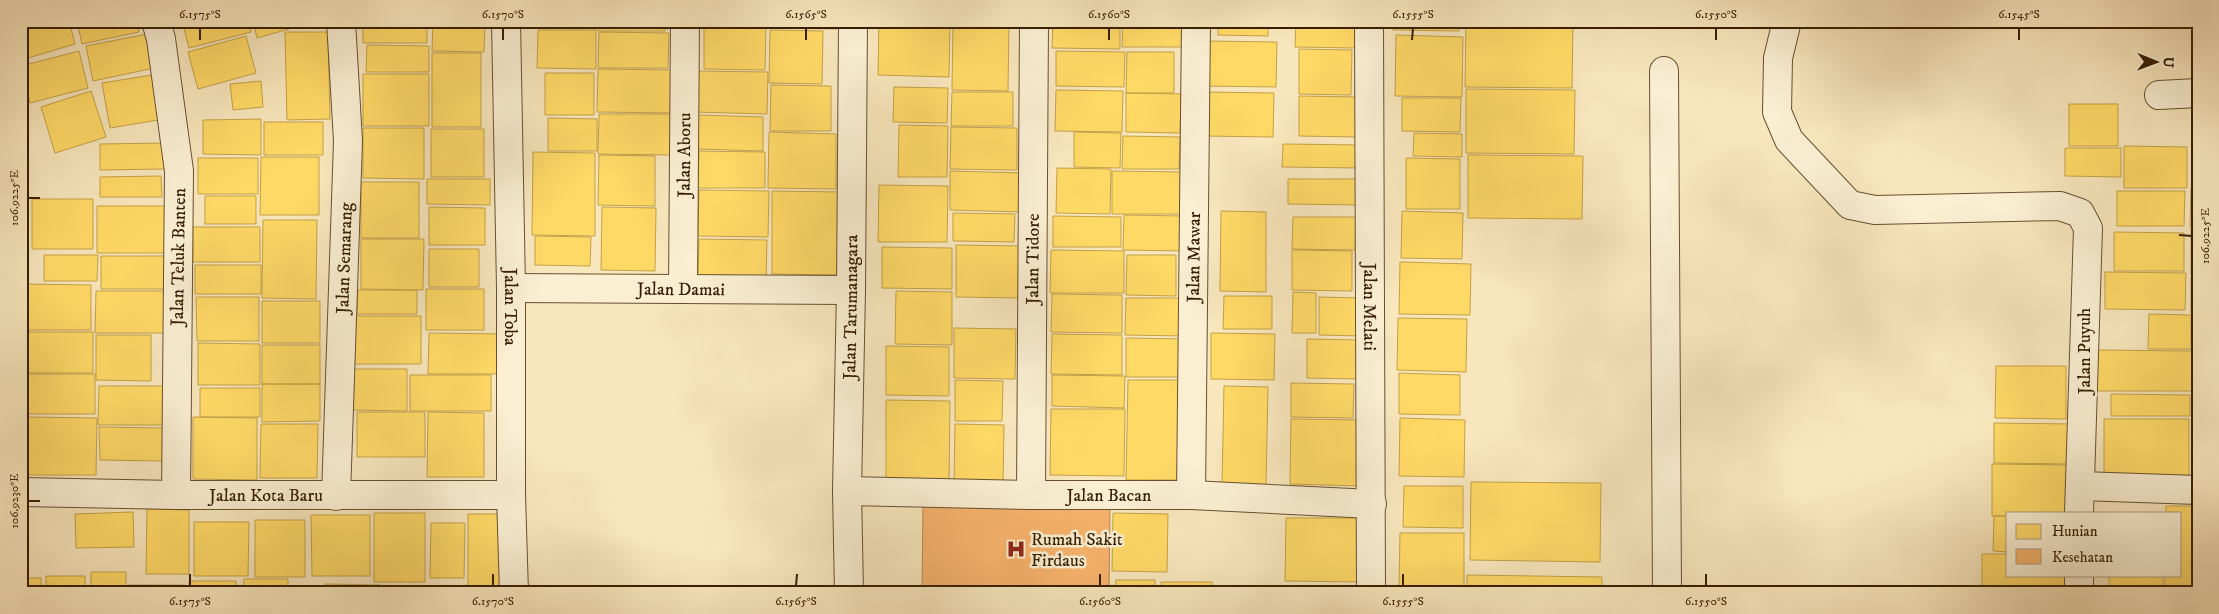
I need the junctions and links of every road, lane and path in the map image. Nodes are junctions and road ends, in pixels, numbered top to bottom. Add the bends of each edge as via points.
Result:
1 (156, 21) edge
2 (341, 21) edge
3 (506, 21) edge
4 (685, 21) edge
5 (853, 21) edge
6 (1034, 21) edge
7 (1196, 21) edge
8 (1370, 21) edge
9 (1788, 21) edge
10 (1664, 71) dead end
11 (2198, 92) edge
12 (2159, 95) dead end
13 (511, 288) junction
14 (683, 289) junction
15 (851, 290) junction
16 (2080, 486) junction
17 (2198, 490) edge
18 (847, 491) junction
19 (21, 492) edge
20 (176, 495) junction
21 (511, 495) junction
22 (1031, 495) junction
23 (1191, 495) junction
24 (336, 496) junction
25 (1372, 504) junction
26 (2079, 512) edge
27 (2079, 576) edge
28 (514, 593) edge
29 (848, 593) edge
30 (1371, 593) edge
31 (1667, 593) edge
32 (2079, 593) edge

1 - 20 street, Jalan Teluk Banten via 179,171
2 - 24 street, Jalan Semarang via 348,141
3 - 13 street, Jalan Toba
4 - 14 street, Jalan Aboru
5 - 15 street, Jalan Tarumanagara
6 - 22 street, Jalan Tidore
7 - 23 street, Jalan Mawar
8 - 25 street, Jalan Melati
9 - 16 street, Jalan Puyuh via 1778,58 1778,112 1789,140 1850,205 1875,210 2060,206 2080,213 2088,228
10 - 31 street
11 - 12 street
13 - 14 street, Jalan Damai
13 - 21 street, Jalan Toba
14 - 15 street, Jalan Damai
15 - 18 street, Jalan Tarumanagara
16 - 17 street
16 - 26 street, Jalan Puyuh
18 - 22 street, Jalan Bacan
18 - 29 street, Jalan Tarumanagara
19 - 20 street, Jalan Kota Baru
20 - 24 street, Jalan Kota Baru
21 - 24 street, Jalan Kota Baru
21 - 28 street, Jalan Toba
22 - 23 street, Jalan Bacan
23 - 25 street, Jalan Bacan
25 - 30 street, Jalan Melati
27 - 32 street

